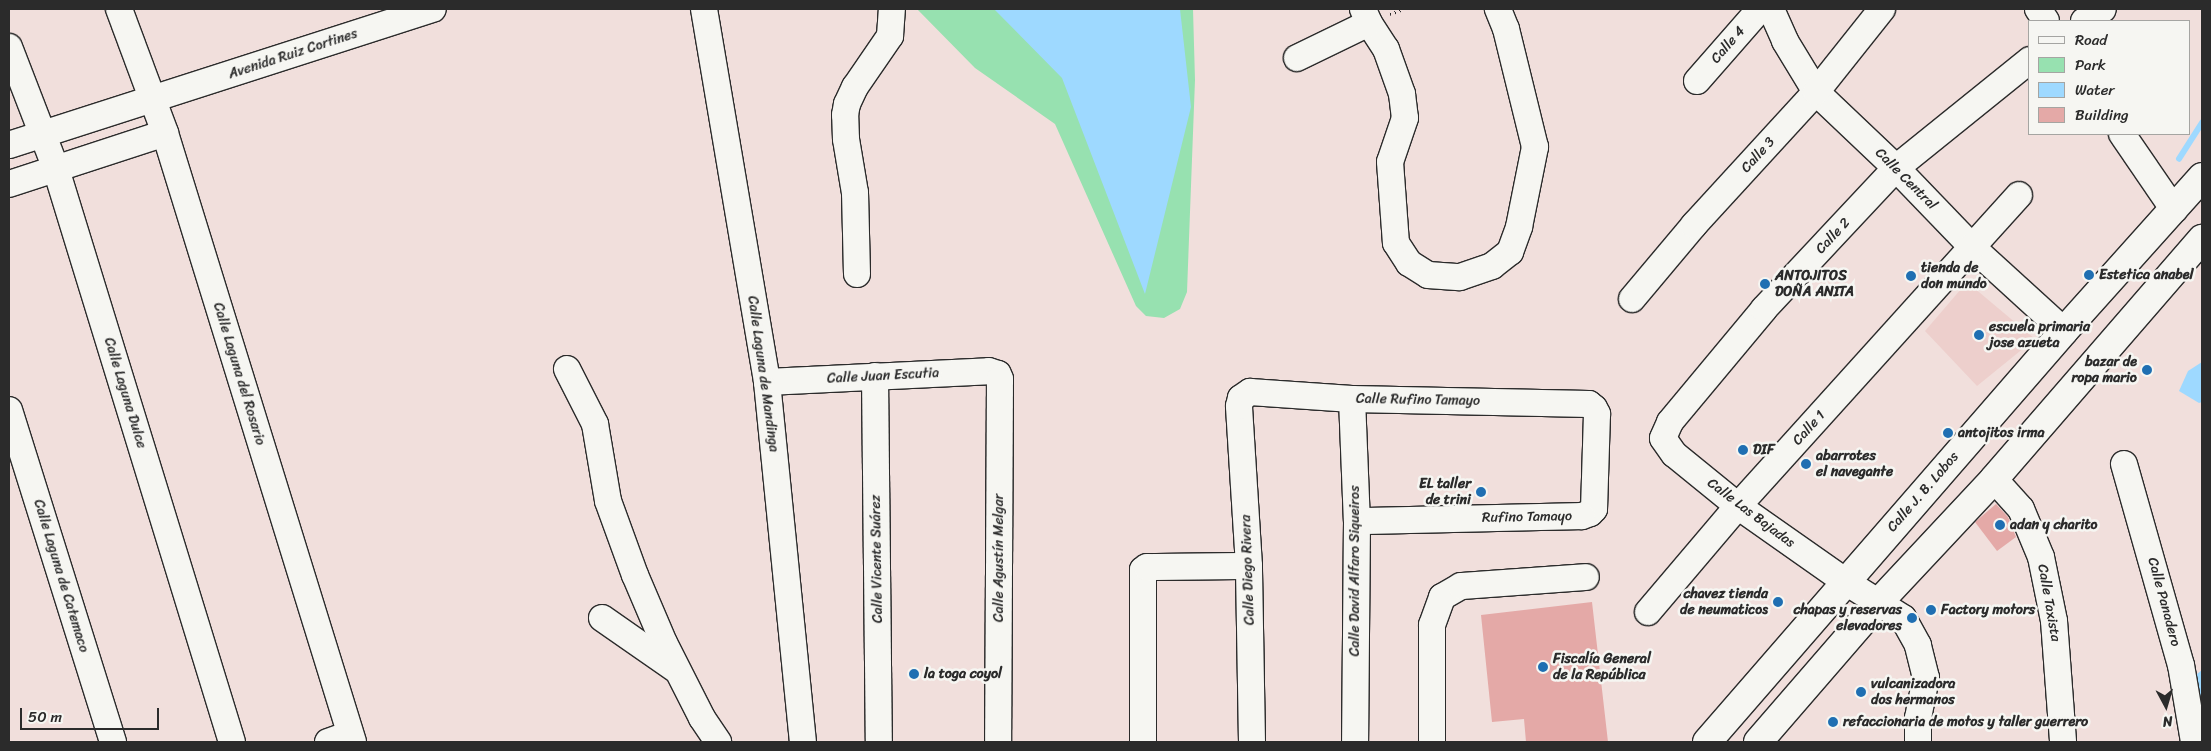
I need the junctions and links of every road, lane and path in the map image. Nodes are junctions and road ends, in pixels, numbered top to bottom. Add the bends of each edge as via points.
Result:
1 (119, 9) edge
2 (704, 9) edge
3 (892, 9) edge
4 (1498, 9) edge
5 (1760, 9) edge
6 (1772, 9) edge
7 (1882, 9) edge
8 (2038, 9) edge
9 (2103, 9) edge
10 (417, 12) edge
11 (1366, 16) edge
12 (2045, 20) edge
13 (2086, 20) edge
14 (9, 47) edge
15 (1297, 58) dead end
16 (2028, 62) edge
17 (1696, 81) dead end
18 (1816, 92) junction
19 (152, 98) junction
20 (165, 133) junction
21 (42, 134) junction
22 (2123, 135) edge
23 (9, 145) edge
24 (1896, 168) junction
25 (56, 169) junction
26 (2202, 177) edge
27 (9, 184) edge
28 (2019, 195) dead end
29 (2174, 210) junction
30 (2202, 238) edge
31 (1973, 248) junction
32 (856, 274) dead end
33 (1632, 299) dead end
34 (2064, 331) junction
35 (567, 370) dead end
36 (998, 374) joint
37 (874, 376) junction
38 (767, 382) junction
39 (1242, 398) joint
40 (1352, 399) junction
41 (1594, 408) joint
42 (9, 410) edge
43 (1663, 438) joint
44 (2124, 464) dead end
45 (1994, 479) junction
46 (1738, 506) junction
47 (1357, 520) junction
48 (1249, 566) junction
49 (1586, 577) dead end
50 (1846, 582) junction
51 (1880, 601) junction
52 (1648, 612) dead end
53 (602, 618) dead end
54 (2192, 663) edge
55 (678, 671) junction
56 (344, 740) edge
57 (113, 742) edge
58 (232, 742) edge
59 (718, 742) edge
60 (803, 742) edge
61 (879, 742) edge
62 (998, 742) edge
63 (1144, 742) edge
64 (1252, 742) edge
65 (1355, 742) edge
66 (1432, 742) edge
67 (1707, 742) edge
68 (1758, 742) edge
69 (1918, 742) edge
70 (2063, 742) edge
71 (2194, 742) edge

1 - 19 street, Calle Laguna del Rosario
2 - 38 street, Calle Laguna de Mandinga
3 - 32 street via 890,36 855,87 845,115 855,193
4 - 11 street via 1535,147 1519,227 1510,252 1492,266 1460,277 1428,275 1409,263 1396,243 1390,162 1404,118 1403,102 1398,78 1386,49
5 - 17 street, Calle 4
6 - 18 street, Calle Central via 1786,42
7 - 18 street, Calle 3
8 - 12 street
9 - 13 street
10 - 19 street, Avenida Ruiz Cortines
11 - 15 street
14 - 21 street, Calle Laguna Dulce
16 - 24 street, Calle 2
18 - 24 street, Calle Central
18 - 33 street, Calle 3 via 1694,225
19 - 20 street, Calle Laguna del Rosario
19 - 21 street, Avenida Ruiz Cortines
20 - 25 street
20 - 56 street, Calle Laguna del Rosario
21 - 23 street, Avenida Ruiz Cortines
21 - 25 street, Calle Laguna Dulce
22 - 29 street
24 - 31 street, Calle Central
24 - 43 street, Calle 2 via 1764,309 1670,422
25 - 27 street
25 - 58 street, Calle Laguna Dulce
26 - 29 main road, Calle J. B. Lobos
28 - 31 street, Calle 1
29 - 34 main road, Calle J. B. Lobos
30 - 45 main road
31 - 34 street, Calle Central
31 - 46 street, Calle 1
34 - 50 main road, Calle J. B. Lobos
35 - 55 street via 596,424 608,501 635,574
36 - 37 street, Calle Juan Escutia via 989,371
36 - 62 street, Calle Agustín Melgar
37 - 38 street, Calle Juan Escutia
37 - 61 street, Calle Vicente Suárez
38 - 60 street, Calle Laguna de Mandinga
39 - 40 street, Calle Rufino Tamayo via 1250,392
39 - 48 street, Calle Diego Rivera via 1239,406
40 - 41 street, Calle Rufino Tamayo via 1589,404
40 - 47 street, Calle David Alfaro Siqueiros
41 - 47 street, Rufino Tamayo via 1594,509 1590,513 1582,516
42 - 57 street, Calle Laguna de Catemaco
43 - 46 street, Calle Las Bajadas via 1674,454
44 - 54 street, Calle Panadero
45 - 51 main road
45 - 70 street, Calle Taxista via 2021,509 2041,557 2054,621
46 - 50 street, Calle Las Bajadas
46 - 52 street, Calle 1
47 - 65 street, Calle David Alfaro Siqueiros
48 - 63 street via 1147,567 1143,570
48 - 64 street, Calle Diego Rivera
49 - 66 street via 1461,586 1442,597 1432,625
50 - 51 street, Calle Las Bajadas
50 - 67 main road, Calle J. B. Lobos
51 - 68 main road
51 - 69 street, Calle Las Bajadas via 1903,618 1918,645 1926,678 1918,718
53 - 55 street
54 - 71 street, Calle Panadero
55 - 59 street

